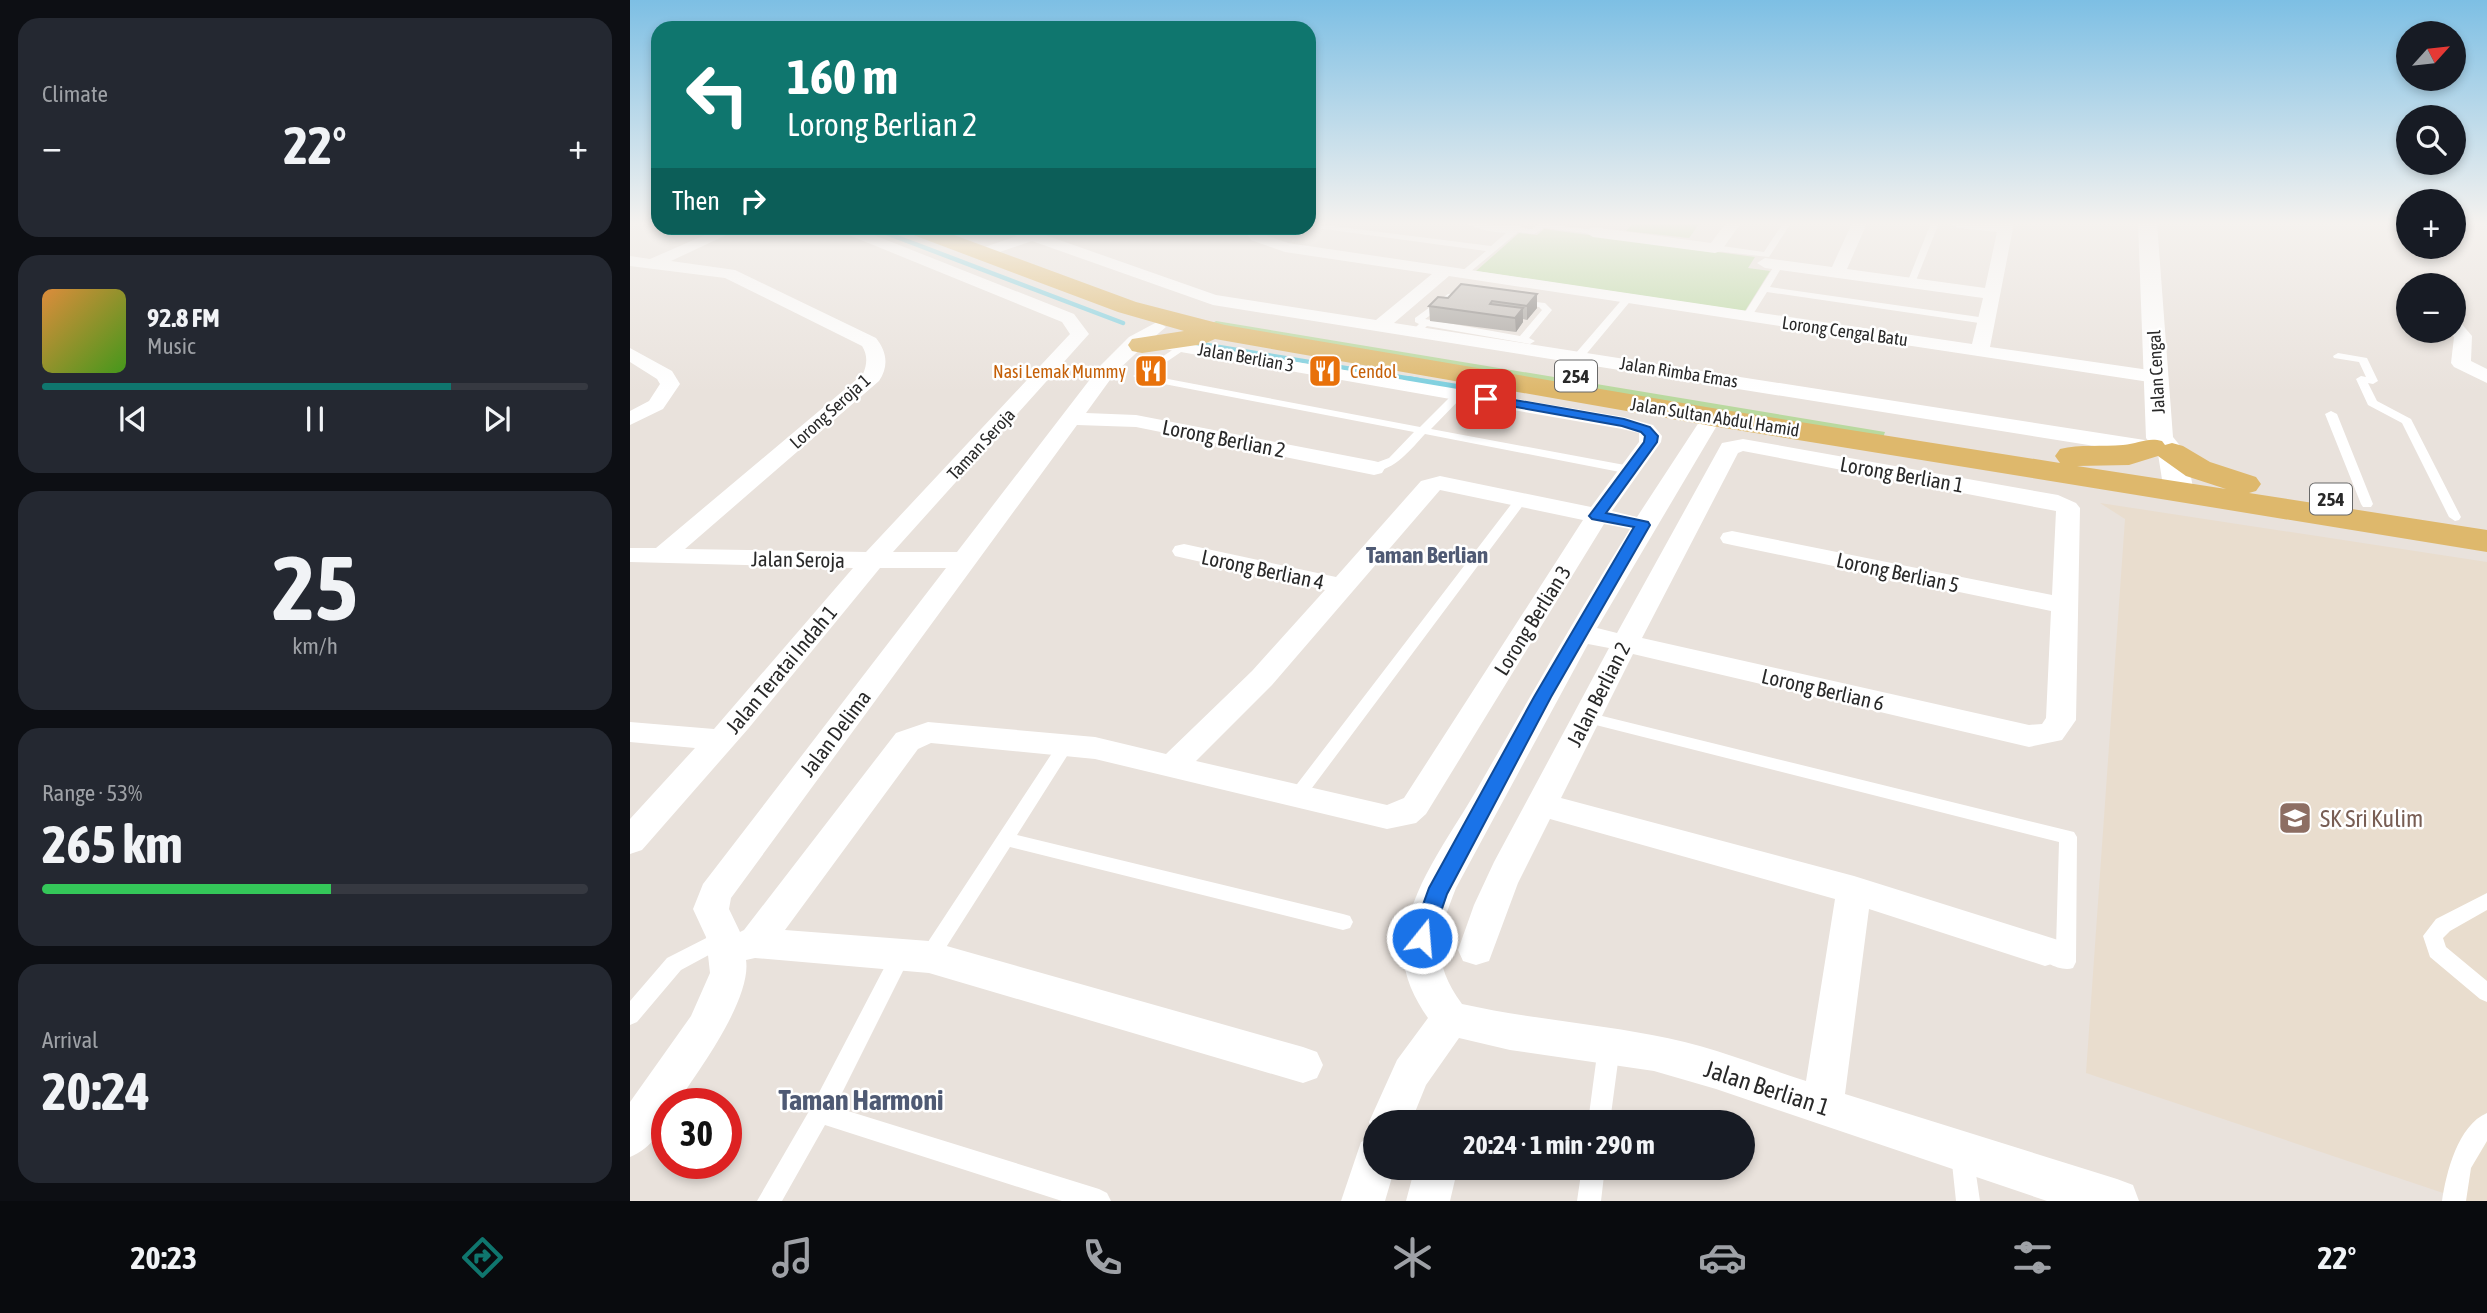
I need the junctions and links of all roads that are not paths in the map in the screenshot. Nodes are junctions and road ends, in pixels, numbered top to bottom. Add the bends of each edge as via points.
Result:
1 (741, 279) edge
2 (971, 279) edge
3 (1085, 279) edge
4 (1154, 279) edge
5 (1435, 279) edge
6 (1497, 279) edge
7 (1767, 279) edge
8 (1882, 279) edge
9 (1913, 279) edge
10 (1995, 279) edge
11 (2150, 279) edge
12 (1911, 283) junction
13 (1764, 289) junction
14 (1992, 294) junction
15 (1477, 296) edge
16 (1628, 299) junction
17 (1138, 302) junction
18 (1516, 302) edge
19 (1746, 317) junction
20 (1986, 321) junction
21 (1381, 325) junction
22 (1225, 326) junction
23 (1414, 334) junction
24 (1158, 336) junction
25 (2463, 343) edge
26 (1520, 351) junction
27 (1980, 351) junction
28 (630, 354) edge
29 (1579, 356) junction
30 (2338, 356) dead end
31 (2156, 377) junction
32 (2487, 377) edge
33 (1459, 394) junction
34 (2331, 414) dead end
35 (1712, 417) junction
36 (630, 419) edge
37 (1072, 419) junction
38 (1624, 422) joint
39 (1424, 430) junction
40 (1735, 446) joint
41 (2164, 466) junction
42 (1374, 468) joint
43 (1630, 470) junction
44 (1520, 501) junction
45 (2367, 504) junction
46 (1597, 516) junction
47 (2471, 520) edge
48 (1643, 525) junction
49 (1732, 538) dead end
50 (2487, 541) edge
51 (1184, 551) dead end
52 (630, 555) edge
53 (662, 556) junction
54 (873, 560) junction
55 (966, 560) junction
56 (1343, 586) junction
57 (2065, 606) junction
58 (1579, 633) junction
59 (1624, 643) junction
60 (1586, 717) junction
61 (630, 732) edge
62 (722, 740) junction
63 (1066, 746) junction
64 (1172, 766) junction
65 (1297, 796) junction
66 (1541, 805) junction
67 (1006, 839) junction
68 (630, 841) edge
69 (1854, 890) junction
70 (2487, 901) edge
71 (1343, 922) dead end
72 (735, 943) junction
73 (1476, 950) dead end
74 (2045, 951) joint
75 (915, 955) junction
76 (1426, 985) joint
77 (2487, 993) edge
78 (630, 1016) edge
79 (1450, 1019) junction
80 (1609, 1047) junction
81 (1303, 1065) dead end
82 (1823, 1106) junction
83 (1395, 1110) edge
84 (1601, 1110) edge
85 (820, 1113) junction
86 (2487, 1124) edge
87 (630, 1137) edge
88 (1962, 1153) junction
89 (1369, 1180) edge
90 (1434, 1180) edge
91 (1592, 1180) edge
92 (769, 1201) edge
93 (1099, 1201) edge
94 (1363, 1201) edge
95 (1428, 1201) edge
96 (1589, 1201) edge
97 (1968, 1201) edge
98 (2117, 1201) edge
99 (2454, 1201) edge

1 - 53 street, Lorong Seroja 1 via 869,342 876,358 872,377
2 - 54 street, Taman Seroja via 1068,318 1080,334
3 - 17 main road, Jalan Sultan Abdul Hamid / 254
4 - 21 street via 1213,300
5 - 21 street
6 - 16 street, Lorong Cengal Batu
7 - 13 lane
8 - 12 street
9 - 12 lane
10 - 14 street
11 - 31 street, Jalan Cengal
12 - 14 street
13 - 19 lane
13 - 20 lane
14 - 20 street
15 - 23 lane via 1451,296 1418,320
16 - 19 street, Lorong Cengal Batu
16 - 29 lane
17 - 22 main road, Jalan Sultan Abdul Hamid / 254
17 - 24 main road via 1138,321
17 - 24 main road, Jalan Sultan Abdul Hamid via 1168,309
18 - 26 lane via 1542,305 1547,310
19 - 27 street, Lorong Cengal Batu
20 - 27 street
21 - 23 street
22 - 23 main road, Jalan Sultan Abdul Hamid / 254
22 - 24 main road, Jalan Sultan Abdul Hamid / 254
22 - 35 main road, Jalan Sultan Abdul Hamid / 254
23 - 26 main road, Jalan Sultan Abdul Hamid / 254
24 - 33 street, Jalan Berlian 3
24 - 37 street, Jalan Delima via 1108,369
24 - 39 lane via 1138,376
25 - 32 street via 2462,363
26 - 29 street, Jalan Rimba Emas
26 - 41 main road, Jalan Sultan Abdul Hamid / 254 via 2068,456
27 - 31 street, Lorong Cengal Batu
28 - 36 street via 665,375 670,384 656,405
29 - 41 street, Jalan Rimba Emas
30 - 47 lane via 2363,360 2373,381 2361,379 2372,403 2407,421
31 - 41 street, Jalan Cengal
33 - 38 street, Jalan Berlian 3
33 - 39 lane
34 - 45 lane
35 - 41 main road, Jalan Sultan Abdul Hamid / 254
35 - 48 street
37 - 42 street, Lorong Berlian 2 via 1136,421
37 - 55 street, Jalan Delima
38 - 43 street, Lorong Berlian 3 via 1646,429 1651,436
39 - 42 lane via 1393,460
39 - 43 lane
40 - 57 street, Lorong Berlian 1 via 2058,502 2068,508
40 - 59 street, Jalan Berlian 2
41 - 45 main road, Jalan Sultan Abdul Hamid / 254 via 2250,486
41 - 50 main road, Jalan Sultan Abdul Hamid / 254
43 - 46 street, Lorong Berlian 3
44 - 46 street
44 - 56 street via 1440,483 1421,492
44 - 65 lane
45 - 47 main road, Jalan Sultan Abdul Hamid / 254
46 - 48 street
46 - 65 street, Lorong Berlian 3 via 1415,806 1387,817
48 - 58 street
49 - 57 street, Lorong Berlian 5
51 - 56 street, Lorong Berlian 4
52 - 53 street, Jalan Seroja
53 - 54 street, Jalan Seroja
54 - 55 street, Jalan Seroja
54 - 62 street, Jalan Teratai Indah 1
55 - 72 street, Jalan Delima via 715,894 711,909
56 - 64 street via 1262,678
57 - 59 street, Lorong Berlian 6 via 2061,720 2051,733 2029,736
58 - 59 street, Lorong Berlian 6
58 - 76 street via 1436,894 1422,938
59 - 60 street, Jalan Berlian 2
60 - 66 street, Jalan Berlian 2
60 - 74 lane via 2068,837 2066,961
61 - 62 street, Jalan Teratai Indah 1
62 - 68 street
63 - 64 street
63 - 67 lane
63 - 72 street via 928,732 907,741
64 - 65 street
66 - 69 street
66 - 73 street, Jalan Berlian 2 via 1485,918
67 - 71 lane
67 - 75 lane
69 - 74 street
69 - 82 street
70 - 77 lane via 2443,925 2433,936 2437,951
72 - 75 street
72 - 78 lane via 674,964
72 - 87 street, Jalan Delima via 729,972 706,1027
75 - 81 street
75 - 85 lane
76 - 79 street
79 - 80 street, Jalan Berlian 1
79 - 83 street via 1411,1073
80 - 82 street, Jalan Berlian 1 via 1654,1053 1716,1070
80 - 84 lane
82 - 88 street, Jalan Berlian 1
85 - 92 lane
85 - 93 lane
86 - 99 lane via 2457,1170
88 - 97 lane
88 - 98 street, Jalan Berlian 1
89 - 94 street
90 - 95 street
91 - 96 lane

